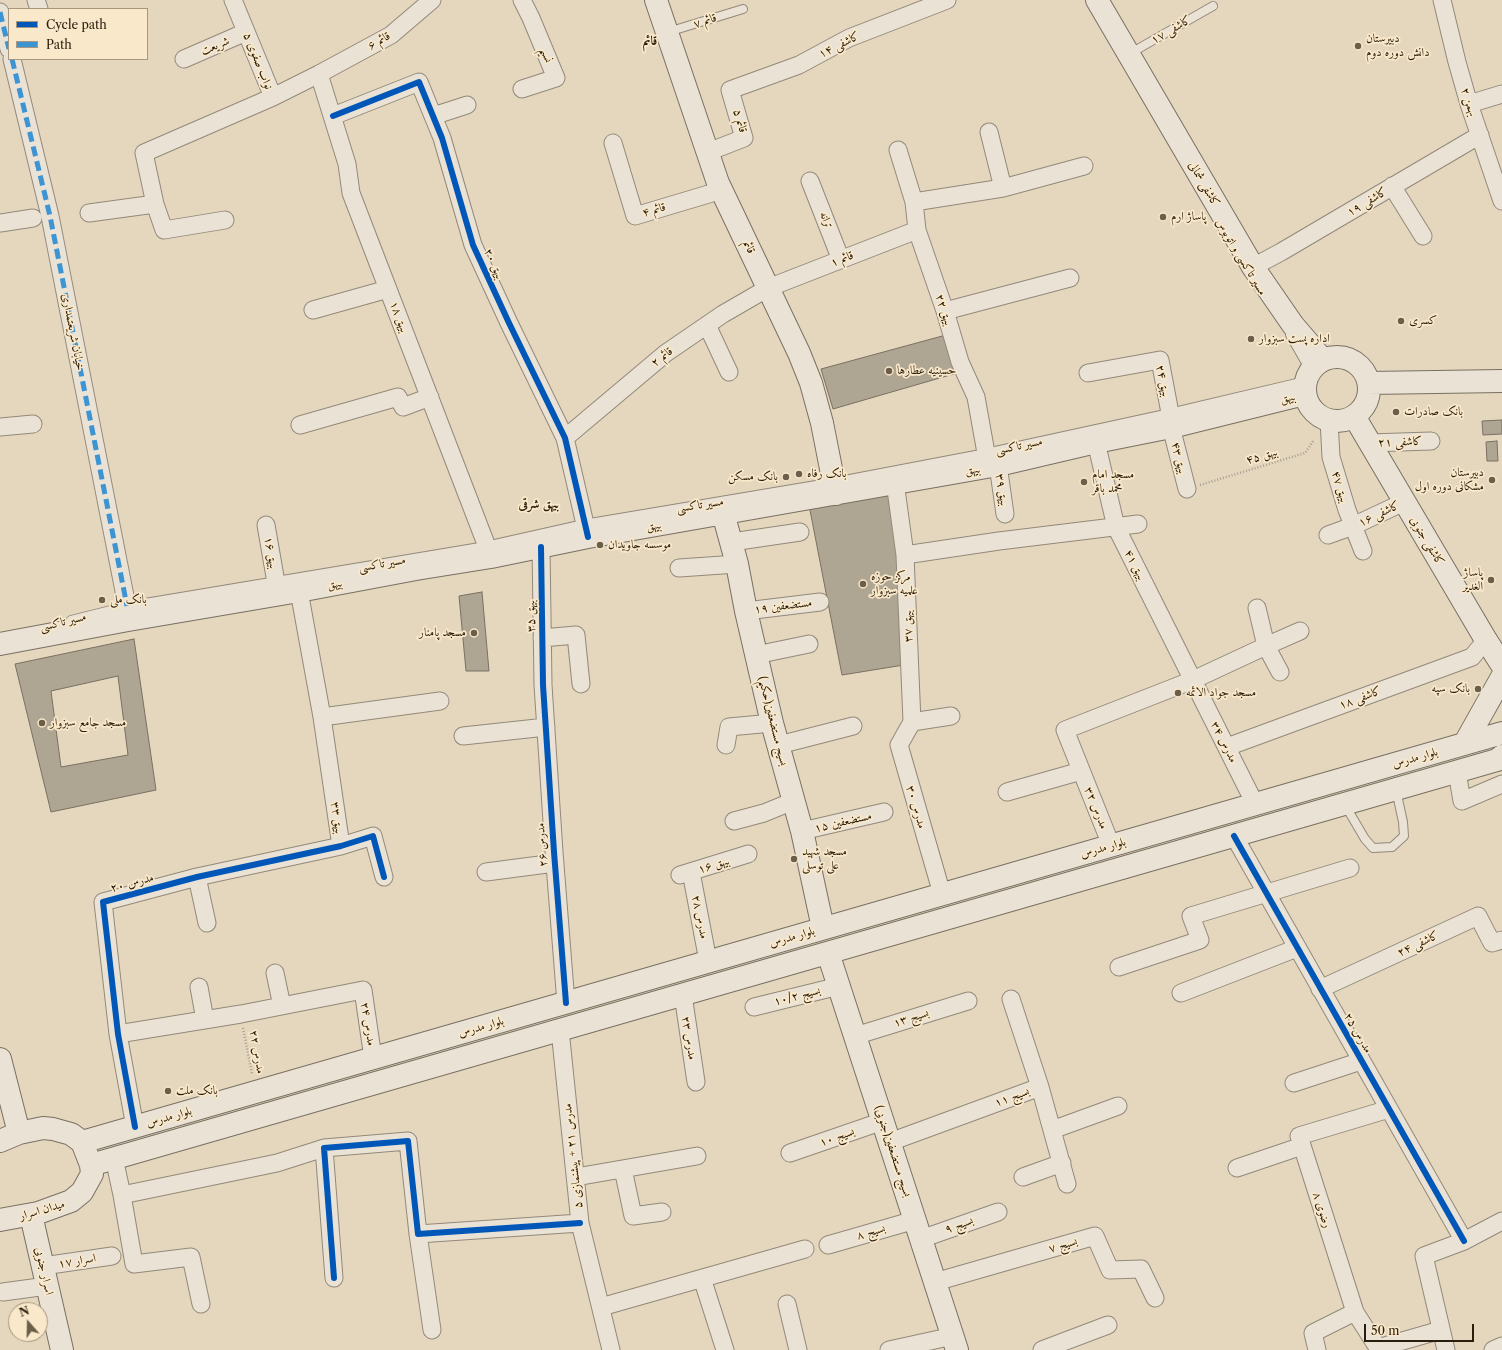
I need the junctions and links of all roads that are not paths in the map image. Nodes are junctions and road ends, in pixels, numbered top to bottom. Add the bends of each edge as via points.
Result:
1 (233, 0) edge
2 (432, 0) edge
3 (522, 0) edge
4 (656, 0) edge
5 (948, 0) edge
6 (1097, 0) edge
7 (1442, 0) edge
8 (1214, 6) dead end
9 (743, 9) dead end
10 (0, 12) edge
11 (246, 32) junction
12 (667, 32) junction
13 (8, 44) edge
14 (1128, 54) junction
15 (184, 59) dead end
16 (12, 60) edge
17 (319, 74) junction
18 (1134, 81) dead end
19 (522, 89) dead end
20 (730, 90) joint
21 (1502, 94) edge
22 (273, 97) junction
23 (1469, 104) junction
24 (467, 105) dead end
25 (333, 116) junction
26 (433, 116) junction
27 (989, 132) dead end
28 (1480, 135) junction
29 (613, 143) dead end
30 (898, 150) dead end
31 (708, 152) junction
32 (1084, 166) dead end
33 (810, 182) dead end
34 (1392, 186) junction
35 (1003, 188) junction
36 (722, 190) junction
37 (1502, 201) edge
38 (914, 202) junction
39 (155, 204) junction
40 (89, 213) dead end
41 (33, 218) dead end
42 (225, 220) dead end
43 (0, 223) edge
44 (917, 230) junction
45 (1423, 236) dead end
46 (841, 260) junction
47 (1253, 267) junction
48 (1070, 278) dead end
49 (768, 288) junction
50 (388, 289) junction
51 (313, 310) dead end
52 (945, 311) junction
53 (706, 325) junction
54 (729, 372) dead end
55 (1088, 373) dead end
56 (1311, 376) junction
57 (1502, 380) edge
58 (1369, 383) junction
59 (430, 397) junction
60 (1354, 416) junction
61 (1170, 420) junction
62 (1329, 420) junction
63 (33, 424) dead end
64 (300, 425) dead end
65 (0, 427) edge
66 (565, 438) junction
67 (1431, 441) dead end
68 (1096, 442) junction
69 (1369, 443) junction
70 (992, 459) junction
71 (895, 482) junction
72 (835, 488) junction
73 (1187, 489) road end
74 (1404, 502) junction
75 (723, 514) junction
76 (1005, 514) dead end
77 (1138, 524) dead end
78 (266, 525) dead end
79 (1353, 526) junction
80 (1116, 528) junction
81 (586, 530) junction
82 (800, 532) dead end
83 (1328, 535) dead end
84 (732, 542) junction
85 (541, 547) junction
86 (489, 551) junction
87 (1363, 551) dead end
88 (905, 555) junction
89 (737, 564) junction
90 (679, 568) dead end
91 (284, 589) junction
92 (820, 602) dead end
93 (127, 606) junction
94 (1257, 608) dead end
95 (746, 611) junction
96 (60, 623) dead end
97 (45, 627) dead end
98 (1300, 632) dead end
99 (0, 638) edge
100 (542, 638) junction
101 (1486, 640) junction
102 (0, 644) edge
103 (809, 644) dead end
104 (1266, 646) junction
105 (756, 655) junction
106 (1502, 665) edge
107 (1280, 672) dead end
108 (1502, 677) edge
109 (1193, 680) junction
110 (581, 684) dead end
111 (543, 685) joint
112 (440, 701) dead end
113 (951, 716) dead end
114 (322, 717) junction
115 (912, 722) junction
116 (772, 723) junction
117 (853, 726) dead end
118 (546, 727) junction
119 (1502, 733) edge
120 (463, 736) dead end
121 (1465, 743) junction
122 (726, 745) dead end
123 (779, 745) junction
124 (1227, 747) junction
125 (1500, 760) edge
126 (1081, 771) junction
127 (1457, 772) junction
128 (1502, 784) edge
129 (1396, 790) junction
130 (1007, 792) dead end
131 (794, 804) junction
132 (1255, 804) junction
133 (1345, 804) junction
134 (884, 812) dead end
135 (734, 821) dead end
136 (802, 832) junction
137 (1234, 836) junction
138 (1112, 845) junction
139 (341, 846) junction
140 (748, 854) dead end
141 (555, 863) junction
142 (1350, 868) dead end
143 (486, 872) dead end
144 (685, 874) joint
145 (197, 877) junction
146 (384, 877) dead end
147 (998, 878) junction
148 (942, 894) junction
149 (1266, 894) junction
150 (1005, 902) junction
151 (207, 923) dead end
152 (823, 928) junction
153 (1502, 940) edge
154 (1297, 948) junction
155 (828, 953) junction
156 (708, 962) junction
157 (1119, 967) dead end
158 (275, 973) dead end
159 (656, 977) junction
160 (839, 986) junction
161 (199, 987) dead end
162 (1320, 989) junction
163 (1181, 993) dead end
164 (674, 997) junction
165 (1011, 998) dead end
166 (968, 1001) dead end
167 (566, 1003) junction
168 (282, 1006) junction
169 (754, 1007) dead end
170 (205, 1020) junction
171 (560, 1030) junction
172 (118, 1034) junction
173 (855, 1036) junction
174 (373, 1058) junction
175 (0, 1059) edge
176 (1361, 1061) junction
177 (696, 1082) dead end
178 (1294, 1083) dead end
179 (1040, 1087) junction
180 (1118, 1106) dead end
181 (1388, 1109) junction
182 (883, 1121) junction
183 (135, 1127) junction
184 (1052, 1130) junction
185 (10, 1137) edge
186 (82, 1142) junction
187 (890, 1142) junction
188 (1302, 1146) junction
189 (324, 1148) junction
190 (790, 1153) dead end
191 (697, 1156) dead end
192 (114, 1158) junction
193 (1062, 1163) junction
194 (91, 1165) junction
195 (1237, 1168) dead end
196 (623, 1169) junction
197 (576, 1177) junction
198 (1023, 1177) dead end
199 (1068, 1184) dead end
200 (122, 1195) junction
201 (662, 1212) dead end
202 (998, 1212) dead end
203 (31, 1214) junction
204 (0, 1220) edge
205 (1502, 1221) edge
206 (580, 1223) junction
207 (918, 1229) junction
208 (418, 1234) junction
209 (1464, 1240) junction
210 (828, 1245) dead end
211 (805, 1250) dead end
212 (112, 1256) dead end
213 (45, 1276) junction
214 (334, 1278) dead end
215 (702, 1278) junction
216 (935, 1282) junction
217 (3, 1292) dead end
218 (1155, 1298) dead end
219 (201, 1304) dead end
220 (787, 1304) dead end
221 (600, 1307) junction
222 (1355, 1312) junction
223 (1108, 1325) dead end
224 (432, 1330) dead end
225 (1441, 1330) junction
226 (955, 1343) edge
227 (1502, 1346) edge
228 (62, 1350) edge
229 (611, 1350) edge
230 (725, 1350) edge
231 (798, 1350) edge
232 (888, 1350) edge
233 (1042, 1350) edge
234 (1317, 1350) edge
235 (1446, 1350) edge
236 (1493, 1350) edge

1 - 11 street, نواب صفوی ۵
2 - 17 street, قائم ۶ via 391,35
3 - 19 street, نسیم via 556,78
4 - 12 main road, قائم
5 - 20 street, کاشفی ۱۴ via 849,38 799,65
6 - 14 main road, کاشفی شمالی
7 - 23 street, بهمن ۲
8 - 14 lane, کاشفی ۱۷
9 - 12 lane, قائم ۷
10 - 13 street
11 - 15 street, شریعت
11 - 22 street, نواب صفوی ۵
12 - 31 main road, قائم
14 - 47 main road, کاشفی شمالی
16 - 93 street, خیابان شریعتمداری via 50,216
17 - 22 street, نواب صفوی ۵
17 - 25 street, بیهق ۱۸
18 - 56 lane, مسیر تاکسی و اتوبوس
20 - 31 street, قائم ۵ via 744,138
21 - 23 street
22 - 39 street via 144,153
23 - 28 street, بهمن ۲
24 - 26 street
25 - 26 street, بیهق ۲۰ via 419,82
25 - 50 street, بیهق ۱۸ via 348,164 351,193
26 - 66 street, بیهق ۲۰ via 442,138 473,244
27 - 35 street
28 - 34 street, کاشفی ۱۹
28 - 37 street, بهمن ۲
29 - 36 street, قائم ۴ via 635,216
30 - 38 street, بیهق ۲۲
31 - 36 main road, قائم
32 - 35 street
33 - 46 street, ترانه
34 - 45 street
34 - 47 street, کاشفی ۱۹
35 - 38 street
36 - 49 main road, قائم
38 - 44 street, بیهق ۲۲
39 - 40 street
39 - 42 street via 164,230
41 - 43 street
44 - 46 street, قائم ۱
44 - 52 street, بیهق ۲۲
46 - 49 street, قائم ۱
47 - 56 main road, کاشفی شمالی via 1292,325
48 - 52 street
49 - 53 street, قائم ۲
49 - 72 main road, قائم via 811,383
50 - 51 street
50 - 59 street, بیهق ۱۸
52 - 70 street, بیهق ۲۲ via 960,362 976,397
53 - 54 street
53 - 66 street, قائم ۲ via 666,353
55 - 61 street, بیهق ۲۴ via 1160,360
56 - 58 main road via 1328,358 1339,356 1358,365
56 - 61 main road, بیهق
56 - 62 main road via 1307,403 1312,411
57 - 58 main road
58 - 60 main road via 1366,402
59 - 64 street via 403,407 398,397
59 - 86 street, بیهق ۱۸
60 - 62 main road via 1337,421
60 - 69 main road, کاشفی جنوبی
61 - 68 main road, بیهق
61 - 70 lane, مسیر تاکسی
61 - 73 street, بیهق ۴۳
62 - 79 street, بیهق ۴۷ via 1331,457
63 - 65 street
66 - 81 street, بیهق ۲۰
67 - 69 street, کاشفی ۲۱
68 - 70 main road, بیهق
68 - 80 street, بیهق ۴۱
69 - 74 main road, کاشفی جنوبی
70 - 71 main road, بیهق
70 - 72 lane, مسیر تاکسی
70 - 76 street, بیهق ۳۹
71 - 72 main road, بیهق
71 - 88 street, بیهق ۳۷
72 - 75 main road, بیهق
72 - 81 lane, مسیر تاکسی
74 - 79 street, کاشفی ۱۶
74 - 101 main road, کاشفی جنوبی
75 - 81 main road, بیهق
75 - 84 main road, بسیج مستضعفین(حکیم)
77 - 80 street
78 - 91 street, بیهق ۱۶
79 - 83 street, کاشفی ۱۶
79 - 87 street, بیهق ۴۷
80 - 88 street
80 - 109 street, بیهق ۴۱
81 - 85 main road, بیهق
81 - 86 lane, مسیر تاکسی
82 - 84 street
84 - 89 main road, بسیج مستضعفین(حکیم)
85 - 86 main road, بیهق
85 - 100 street, بیهق ۳۵
86 - 91 main road, بیهق via 416,569
88 - 115 street, بیهق ۳۷
89 - 90 street
89 - 95 main road, بسیج مستضعفین(حکیم)
91 - 93 lane, مسیر تاکسی
91 - 102 main road, بیهق
91 - 114 street, بیهق ۳۳
92 - 95 street, مستضعفین ۱۹
93 - 96 lane, مسیر تاکسی
94 - 104 street
95 - 105 main road, بسیج مستضعفین(حکیم)
97 - 99 lane, مسیر تاکسی
98 - 104 street
100 - 110 street via 576,635
100 - 111 street, بیهق ۳۵
101 - 106 main road, کاشفی جنوبی
101 - 124 street, کاشفی ۱۸ via 1472,657
103 - 105 street
104 - 107 street
104 - 109 street
105 - 116 main road, بسیج مستضعفین(حکیم)
108 - 121 main road
109 - 124 street, مدرس ۳۴
109 - 126 street, مدرس ۳۲ via 1065,730
111 - 118 street, مدرس ۲۶
112 - 114 street
113 - 115 street
114 - 139 street, بیهق ۳۳
115 - 148 street, مدرس ۳۰ via 899,745
116 - 122 street via 729,727
116 - 123 main road, بسیج مستضعفین(حکیم)
117 - 123 street
118 - 120 street
118 - 141 street, مدرس ۲۶
119 - 121 main road, بلوار مدرس
121 - 132 main road, بلوار مدرس
123 - 131 main road, بسیج مستضعفین(حکیم)
124 - 132 street, مدرس ۳۴
125 - 127 main road, بلوار مدرس
126 - 130 street
126 - 138 street, مدرس ۳۲
127 - 128 street via 1462,801
127 - 129 main road, بلوار مدرس
129 - 133 main road, بلوار مدرس
129 - 133 lane via 1404,836 1392,847 1373,848
131 - 135 street via 786,804
131 - 136 main road, بسیج مستضعفین(حکیم)
132 - 138 main road, بلوار مدرس
133 - 137 main road, بلوار مدرس
134 - 136 street, مستضعفین ۱۵
136 - 152 main road, بسیج مستضعفین(حکیم)
137 - 149 street, مدرس ۲۵
137 - 150 main road, بلوار مدرس
138 - 147 main road, بلوار مدرس
139 - 145 street, مدرس ۲۰
139 - 146 street, بیهق ۳۳ via 372,836
140 - 144 street, بیهق ۱۶
141 - 143 street
141 - 167 street, مدرس ۲۶
142 - 149 street
144 - 156 street, مدرس ۲۸
145 - 151 street
145 - 172 street, مدرس ۲۰ via 103,902
147 - 148 main road, بلوار مدرس
147 - 150 main road
148 - 152 main road, بلوار مدرس
149 - 154 street, مدرس ۲۵
149 - 157 street via 1191,916 1200,940
150 - 155 main road, بلوار مدرس
152 - 156 main road, بلوار مدرس
153 - 162 street, کاشفی ۲۴ via 1492,943 1478,916
154 - 162 street, مدرس ۲۵
154 - 163 street
155 - 160 main road, بسیج مستضعفین(جنوبی)
155 - 164 main road, بلوار مدرس
156 - 159 main road, بلوار مدرس
158 - 168 street
159 - 164 main road
159 - 167 main road, بلوار مدرس
160 - 169 street, بسیج ۱۰/۲
160 - 173 main road, بسیج مستضعفین(جنوبی)
161 - 170 street
162 - 176 street, مدرس ۲۵
164 - 171 main road, بلوار مدرس
164 - 177 street, مدرس ۲۳
165 - 179 street
166 - 173 street, بسیج ۱۳
167 - 174 main road, بلوار مدرس
168 - 170 street
168 - 174 street, مدرس ۲۴ via 363,990
170 - 172 street
171 - 192 main road, بلوار مدرس
171 - 197 street, مدرس ۲۱ + پیشنمازی ۵
172 - 183 street, مدرس ۲۰
173 - 182 main road, بسیج مستضعفین(جنوبی)
174 - 183 main road, بلوار مدرس
175 - 185 main road
176 - 178 street
176 - 181 street, مدرس ۲۵
179 - 184 street, بسیج ۱۱
179 - 187 street, بسیج ۱۱
180 - 184 street
181 - 188 street via 1299,1136
181 - 209 street, مدرس ۲۵
182 - 187 main road, بسیج مستضعفین(جنوبی)
182 - 190 street, بسیج ۱۰
183 - 186 main road, بلوار مدرس
184 - 193 street, بسیج ۱۱
185 - 186 main road via 43,1128 71,1134
186 - 194 main road
187 - 207 main road, بسیج مستضعفین(جنوبی)
188 - 195 street
188 - 222 street, رضوی ۸
189 - 200 street via 277,1163
189 - 208 street via 408,1141
189 - 214 street
191 - 196 street
192 - 194 main road, بلوار مدرس
192 - 200 street
193 - 198 street
193 - 199 street, بسیج ۱۱
194 - 203 main road, میدان اسرار via 92,1174 82,1192 76,1197 53,1208
196 - 197 street
196 - 201 street via 633,1216
197 - 206 street, مدرس ۲۱ + پیشنمازی ۵
200 - 219 street via 134,1264 191,1257
202 - 207 street, بسیج ۹
203 - 204 main road, میدان اسرار
203 - 213 main road, اسرار جنوبی
205 - 209 street
206 - 208 street
206 - 221 street, مدرس ۲۱ + پیشنمازی ۵
207 - 210 street, بسیج ۸
207 - 216 main road, بسیج مستضعفین(جنوبی)
208 - 224 street
209 - 225 street via 1424,1256
211 - 215 street
212 - 213 street, اسرار ۱۷
213 - 217 street, اسرار ۱۷
213 - 228 main road, اسرار جنوبی
215 - 221 street
215 - 230 street
216 - 218 street, بسیج ۷ via 1095,1236 1110,1270 1141,1269
216 - 226 main road, بسیج مستضعفین(جنوبی)
220 - 231 street
221 - 229 street, مدرس ۲۱ + پیشنمازی ۵
222 - 225 street, رضوی ۸ via 1378,1348
222 - 234 street via 1313,1333
223 - 233 street
225 - 235 street
226 - 232 street
227 - 236 street

